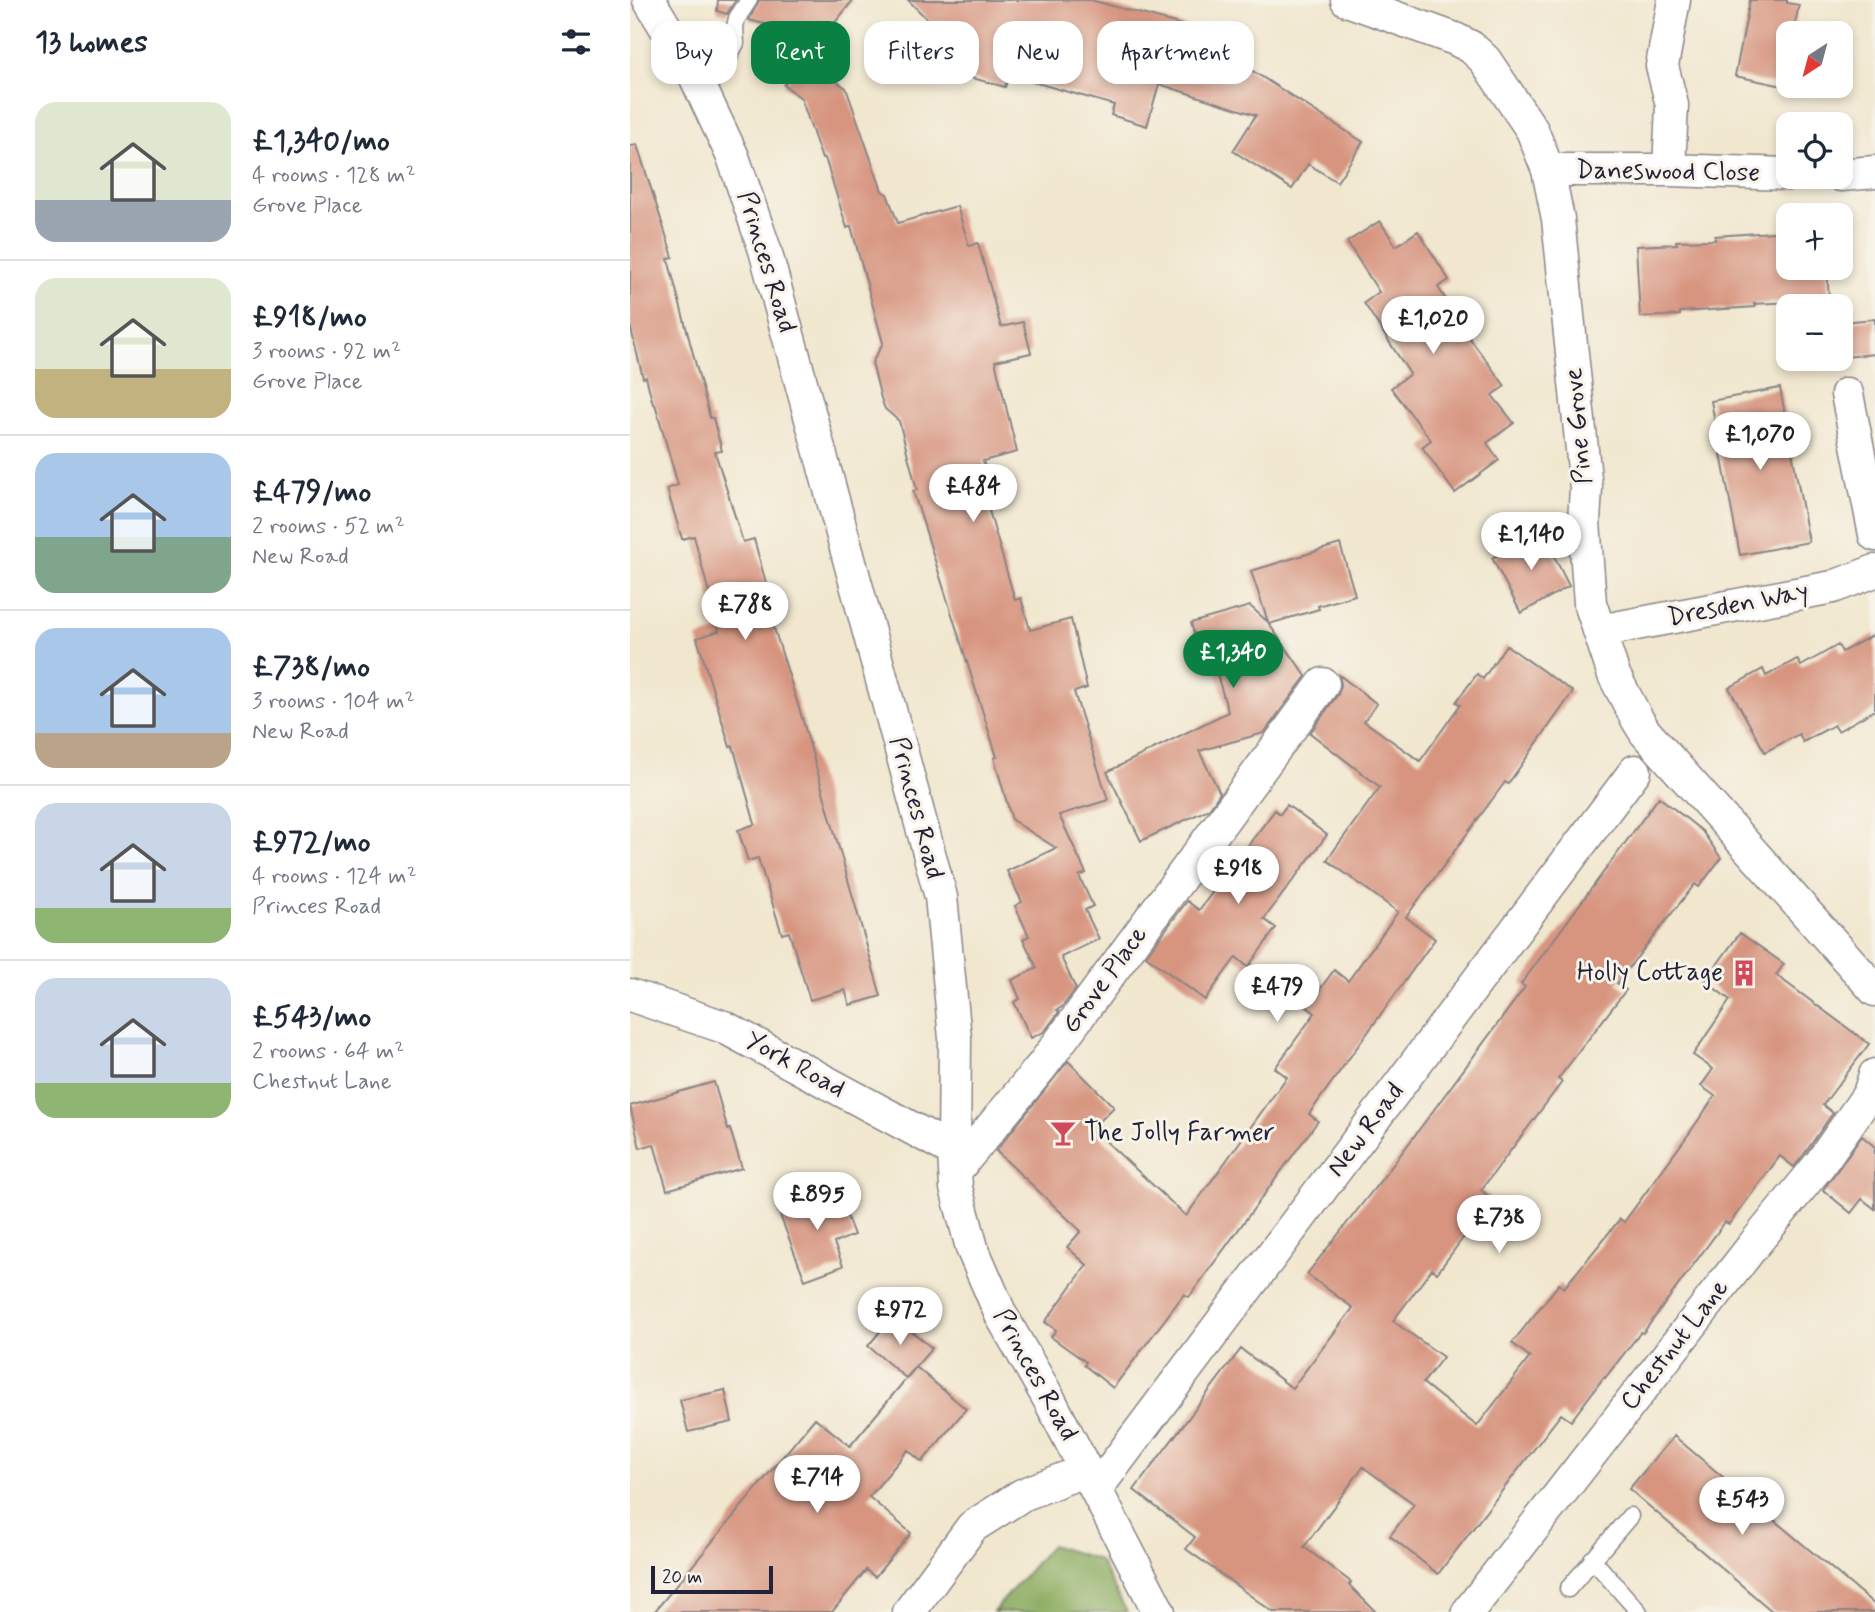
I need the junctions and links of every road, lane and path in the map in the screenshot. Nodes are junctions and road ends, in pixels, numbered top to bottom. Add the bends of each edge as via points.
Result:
1 (649, 0) edge
2 (749, 0) edge
3 (1347, 0) edge
4 (1674, 0) edge
5 (662, 21) edge
6 (736, 21) edge
7 (699, 84) edge
8 (1548, 170) junction
9 (1669, 170) junction
10 (1875, 173) edge
11 (1776, 174) edge
12 (1853, 174) edge
13 (1847, 394) dead end
14 (1875, 536) edge
15 (1875, 571) edge
16 (1599, 631) junction
17 (1323, 684) dead end
18 (1635, 771) dead end
19 (1875, 990) edge
20 (630, 995) edge
21 (1875, 1075) edge
22 (955, 1161) junction
23 (1091, 1479) junction
24 (1630, 1516) dead end
25 (1592, 1559) junction
26 (1568, 1589) dead end
27 (909, 1612) edge
28 (1159, 1612) edge
29 (1468, 1612) edge
30 (1639, 1612) edge

1 - 5 street, Princes Road
2 - 6 lane
3 - 8 street, Pine Grove via 1471,47 1485,60 1532,130
4 - 9 street via 1662,66 1672,105
7 - 22 street, Princes Road via 733,157 765,250 941,897 955,1038
8 - 9 street, Daneswood Close
8 - 16 street, Pine Grove via 1558,219 1586,488 1590,603
9 - 11 street, Daneswood Close
10 - 12 street
13 - 14 street
15 - 16 street, Dresden Way via 1833,587
16 - 19 street, Pine Grove via 1614,675 1646,732
17 - 22 street, Grove Place via 1042,1066
18 - 23 street, New Road
20 - 22 street, York Road via 724,1027
21 - 29 street, Chestnut Lane via 1869,1094 1820,1164
22 - 23 street, Princes Road via 956,1188 972,1248 1000,1315
23 - 27 street via 1022,1494 972,1527
23 - 28 street, Princes Road
24 - 25 lane
25 - 26 lane
25 - 30 lane

